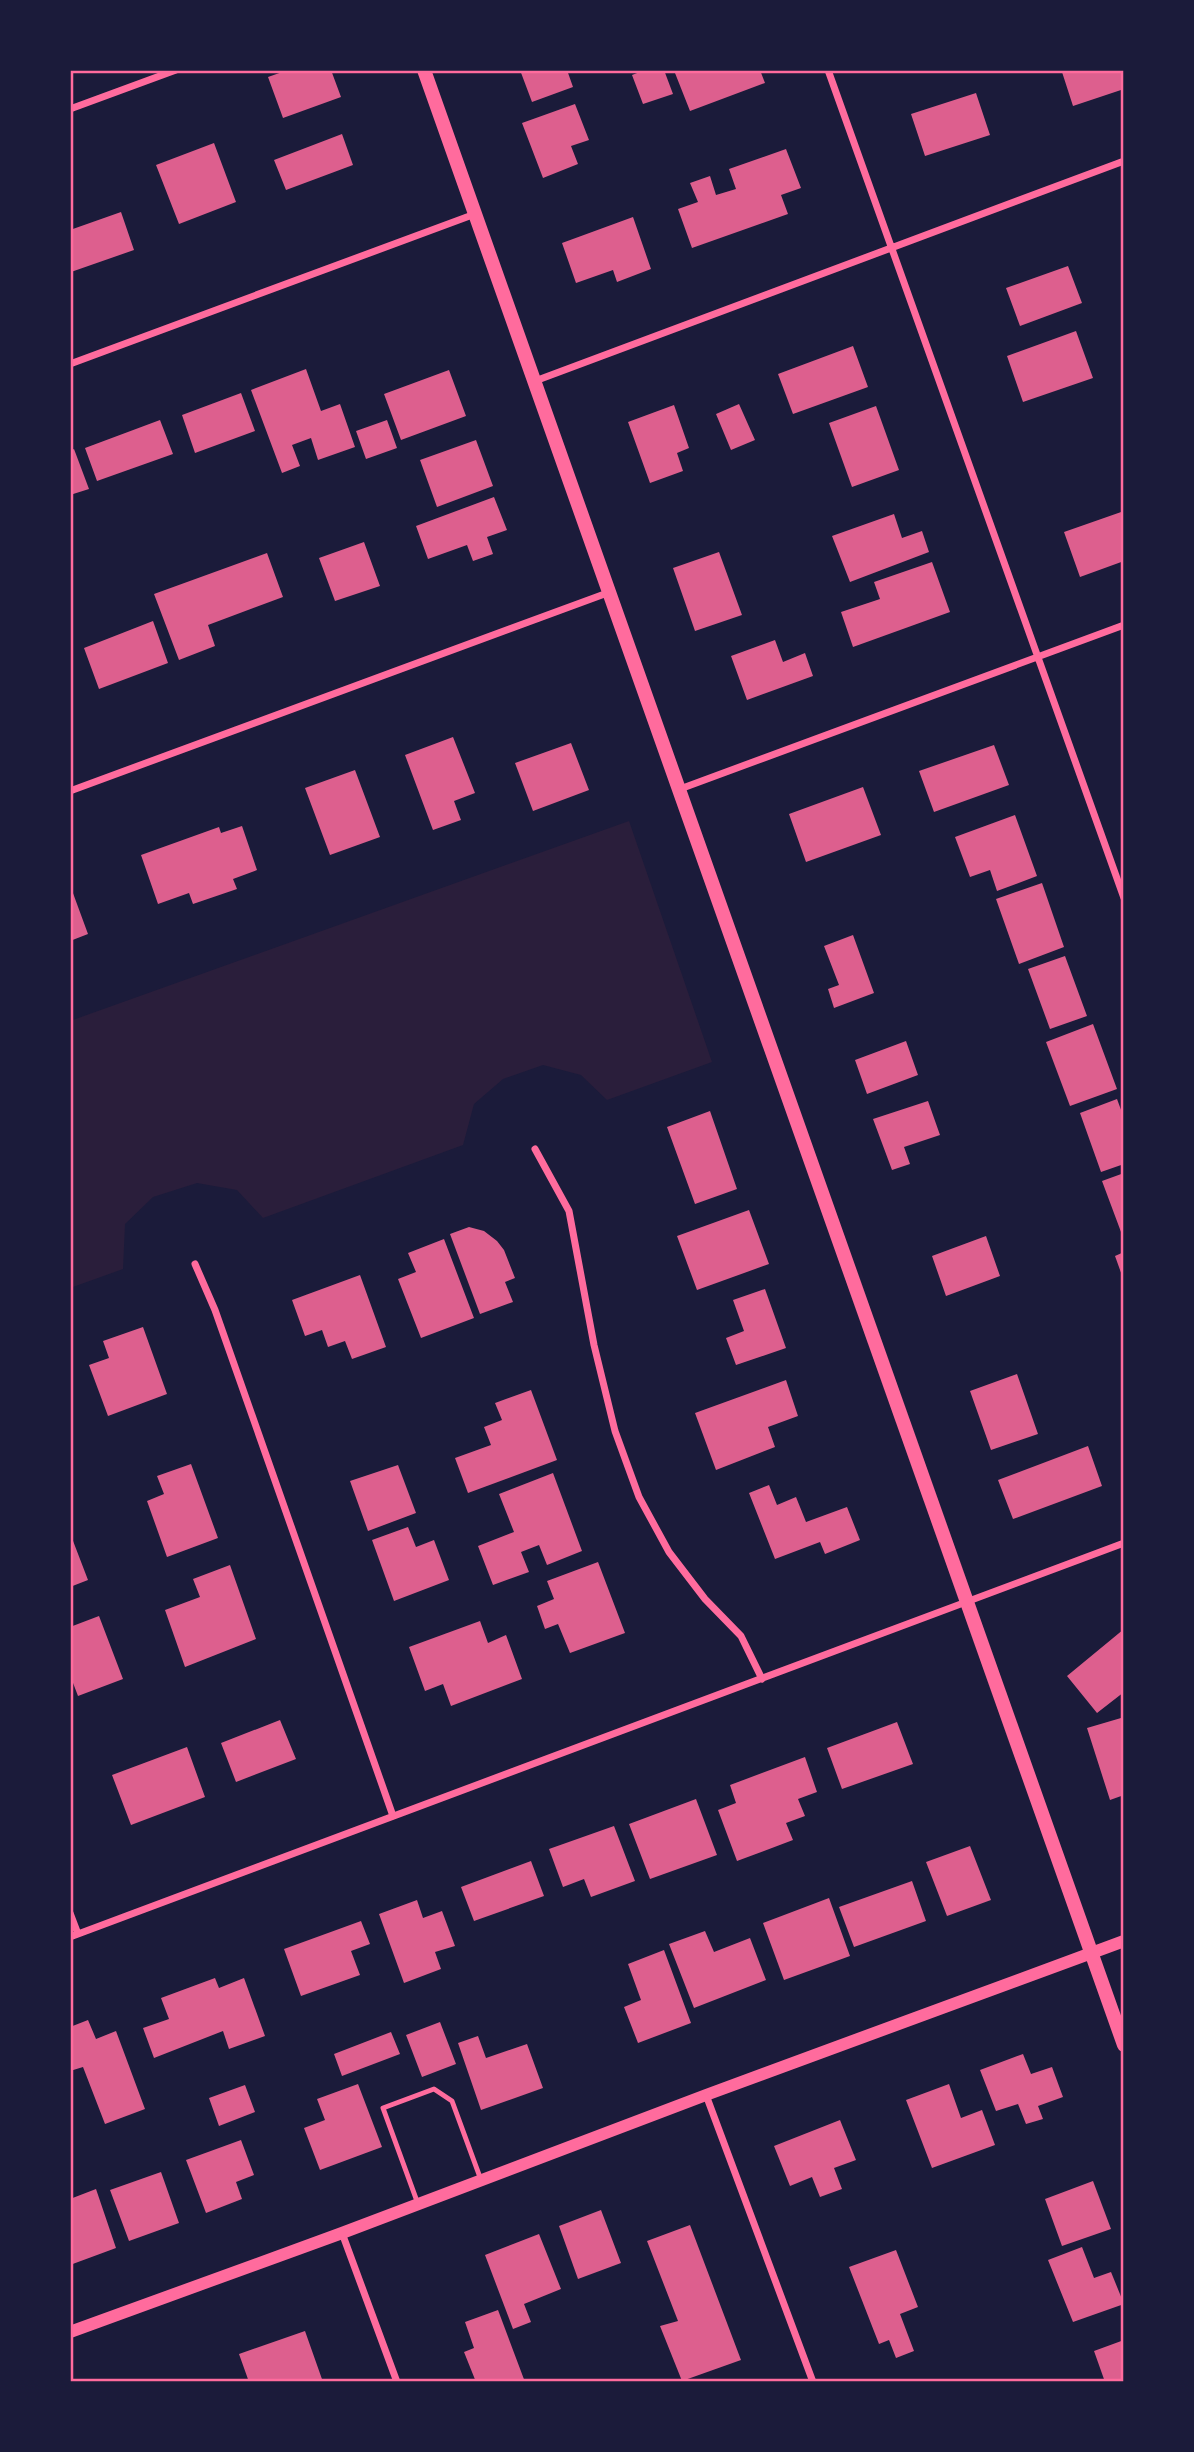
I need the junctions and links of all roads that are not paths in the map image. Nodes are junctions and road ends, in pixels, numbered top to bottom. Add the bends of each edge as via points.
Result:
1 (176, 70) edge
2 (424, 70) edge
3 (828, 70) edge
4 (70, 109) edge
5 (1124, 161) edge
6 (475, 214) junction
7 (891, 247) junction
8 (70, 363) edge
9 (535, 381) junction
10 (610, 592) junction
11 (1124, 625) edge
12 (1039, 657) junction
13 (680, 789) junction
14 (70, 791) edge
15 (1124, 898) edge
16 (535, 1149) dead end
17 (195, 1264) dead end
18 (1124, 1544) edge
19 (968, 1601) junction
20 (762, 1679) junction
21 (393, 1816) junction
22 (70, 1913) edge
23 (74, 1936) edge
24 (1124, 1941) edge
25 (1091, 1953) junction
26 (1124, 2045) edge
27 (706, 2095) junction
28 (481, 2180) junction
29 (418, 2204) junction
30 (342, 2233) junction
31 (70, 2332) edge
32 (397, 2382) edge
33 (813, 2382) edge

1 - 4 street
2 - 6 main road
3 - 7 street
5 - 7 street
6 - 8 street
6 - 9 main road
7 - 9 street
7 - 12 street
9 - 10 main road
10 - 13 main road
10 - 14 street
11 - 12 street
12 - 13 street
12 - 15 street
13 - 19 main road
16 - 20 street via 569,1211 615,1431 639,1497 669,1552 741,1636
17 - 21 street
18 - 19 street
19 - 20 street
19 - 25 main road
20 - 21 street
21 - 23 street
22 - 23 street
24 - 25 street
25 - 26 main road
25 - 27 street
27 - 28 street
27 - 33 street
28 - 29 street
28 - 29 lane via 452,2101 434,2089 383,2108
29 - 30 street
30 - 31 street
30 - 32 street

